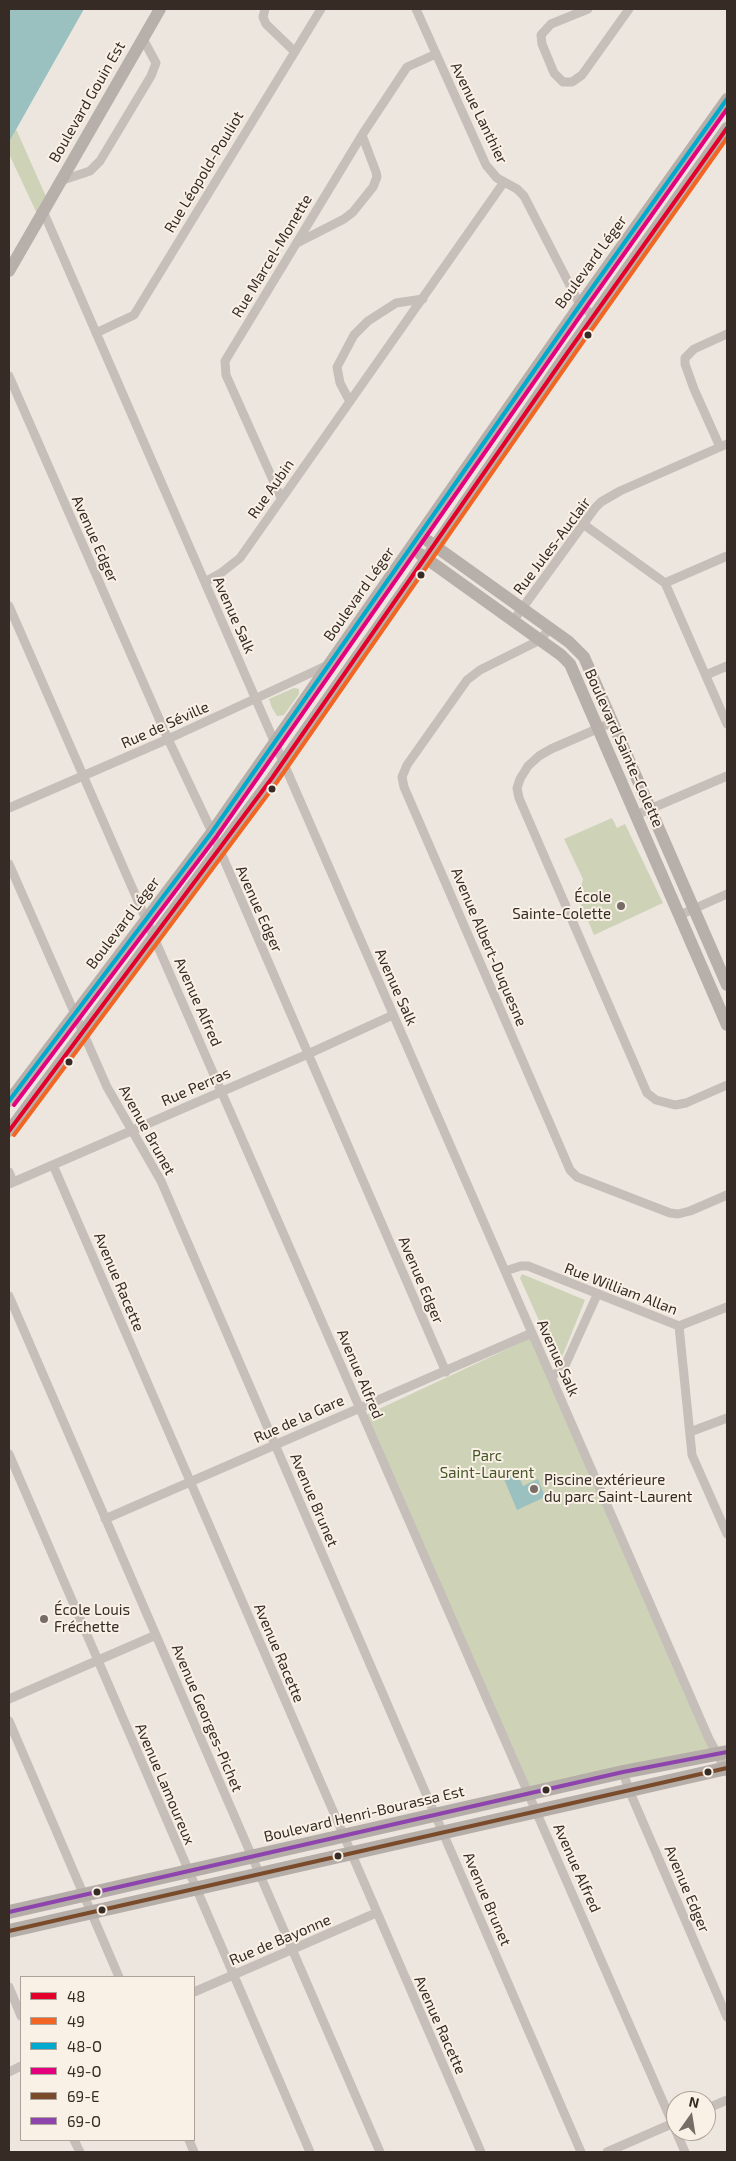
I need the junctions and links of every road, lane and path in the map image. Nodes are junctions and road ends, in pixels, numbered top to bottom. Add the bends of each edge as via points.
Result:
1 (160, 9) edge
2 (264, 9) edge
3 (321, 9) edge
4 (416, 9) edge
5 (588, 9) edge
6 (629, 9) edge
7 (142, 39) junction
8 (294, 51) junction
9 (436, 54) junction
10 (727, 99) edge
11 (727, 128) edge
12 (362, 135) junction
13 (60, 181) junction
14 (504, 182) junction
15 (43, 211) junction
16 (296, 244) junction
17 (9, 271) edge
18 (423, 298) junction
19 (580, 305) junction
20 (594, 316) junction
21 (96, 333) junction
22 (727, 334) edge
23 (9, 376) edge
24 (349, 400) junction
25 (724, 445) edge
26 (281, 498) junction
27 (584, 524) junction
28 (420, 536) junction
29 (435, 546) junction
30 (411, 548) junction
31 (727, 556) edge
32 (426, 559) junction
33 (204, 582) junction
34 (665, 583) junction
35 (9, 606) edge
36 (523, 608) junction
37 (514, 621) junction
38 (550, 628) junction
39 (540, 640) junction
40 (331, 664) junction
41 (727, 666) edge
42 (706, 675) junction
43 (256, 699) junction
44 (613, 722) junction
45 (727, 724) edge
46 (598, 728) junction
47 (168, 739) junction
48 (275, 744) junction
49 (283, 762) junction
50 (83, 776) junction
51 (727, 776) edge
52 (9, 808) edge
53 (651, 809) junction
54 (636, 815) junction
55 (212, 832) junction
56 (219, 852) junction
57 (9, 864) edge
58 (727, 894) edge
59 (694, 909) junction
60 (680, 915) junction
61 (147, 919) junction
62 (154, 936) junction
63 (727, 985) edge
64 (74, 1014) junction
65 (393, 1015) junction
66 (726, 1017) edge
67 (82, 1032) junction
68 (308, 1054) junction
69 (727, 1085) edge
70 (222, 1090) junction
71 (9, 1102) edge
72 (132, 1130) junction
73 (9, 1131) edge
74 (53, 1165) junction
75 (9, 1172) edge
76 (11, 1183) edge
77 (727, 1195) edge
78 (505, 1271) junction
79 (597, 1295) junction
80 (9, 1296) edge
81 (727, 1307) edge
82 (13, 1317) edge
83 (679, 1326) junction
84 (532, 1333) junction
85 (446, 1372) junction
86 (551, 1376) junction
87 (359, 1407) junction
88 (727, 1418) edge
89 (690, 1432) junction
90 (275, 1445) junction
91 (9, 1454) edge
92 (190, 1482) junction
93 (105, 1519) junction
94 (727, 1534) edge
95 (156, 1634) junction
96 (97, 1660) junction
97 (9, 1699) edge
98 (9, 1720) edge
99 (722, 1753) edge
100 (727, 1769) edge
101 (623, 1772) junction
102 (629, 1790) junction
103 (528, 1794) junction
104 (536, 1811) junction
105 (435, 1814) junction
106 (443, 1832) junction
107 (343, 1836) junction
108 (351, 1853) junction
109 (252, 1857) junction
110 (187, 1871) junction
111 (260, 1874) junction
112 (195, 1889) junction
113 (84, 1895) junction
114 (9, 1912) edge
115 (91, 1912) junction
116 (376, 1913) junction
117 (9, 1931) edge
118 (292, 1949) junction
119 (233, 1975) junction
120 (119, 1976) edge
121 (9, 1987) edge
122 (195, 1992) edge
123 (20, 2014) edge
124 (727, 2017) edge
125 (666, 2105) edge
126 (666, 2126) edge
127 (310, 2152) edge
128 (380, 2152) edge
129 (481, 2152) edge
130 (581, 2152) edge
131 (607, 2152) edge

1 - 7 main road, Boulevard Gouin Est
2 - 8 street via 266,24
3 - 8 street, Rue Léopold-Pouliot
4 - 9 street, Avenue Lanthier
5 - 6 street via 551,24 542,35 542,44 554,73 564,82 576,80 582,74
7 - 13 main road, Boulevard Gouin Est
7 - 13 street, Boulevard Gouin Est via 156,63 151,76 100,161 90,171
8 - 21 street, Rue Léopold-Pouliot via 134,315
9 - 12 street, Rue Marcel-Monette via 407,66
9 - 14 street, Avenue Lanthier via 486,165
10 - 19 main road, Boulevard Léger
11 - 20 main road
12 - 16 street, Rue Marcel-Monette
12 - 16 street via 376,172 372,187 354,212
13 - 15 main road, Boulevard Gouin Est
14 - 18 street, Rue Aubin
14 - 19 street, Avenue Lanthier via 524,196
15 - 17 main road, Boulevard Gouin Est
15 - 21 street, Avenue Salk
16 - 26 street, Rue Marcel-Monette via 224,365
18 - 24 street, Rue Aubin
18 - 24 street via 396,303 368,320 354,335 337,367 340,383
19 - 20 street, Avenue Lanthier
19 - 28 main road, Boulevard Léger
20 - 29 main road
21 - 33 street, Avenue Salk
22 - 25 street via 694,349 685,358 694,389
23 - 47 street, Avenue Edger
24 - 26 street, Rue Aubin
25 - 27 street, Rue Jules-Auclair via 608,497
26 - 33 street, Rue Aubin via 240,558
27 - 34 street
27 - 36 street, Rue Jules-Auclair
28 - 29 main road, Boulevard Sainte-Colette
28 - 30 main road, Boulevard Léger
29 - 32 main road
29 - 36 main road, Boulevard Sainte-Colette
30 - 32 main road, Boulevard Sainte-Colette
30 - 40 main road, Boulevard Léger
31 - 34 street
32 - 37 main road, Boulevard Sainte-Colette
32 - 49 main road
33 - 43 street, Avenue Salk
34 - 42 street
35 - 50 street, Avenue Alfred
36 - 37 street, Rue Jules-Auclair
36 - 38 main road, Boulevard Sainte-Colette
37 - 39 main road, Boulevard Sainte-Colette
38 - 39 street, Avenue Albert-Duquesne
38 - 44 main road, Boulevard Sainte-Colette via 575,646 584,657
39 - 46 main road, Boulevard Sainte-Colette via 570,664
39 - 77 street, Avenue Albert-Duquesne via 480,670 467,680 407,765 402,776 404,787 570,1170 577,1177 670,1213 690,1211
40 - 43 street, Rue de Séville
40 - 48 main road, Boulevard Léger
41 - 42 street
42 - 45 street
43 - 47 street, Rue de Séville
43 - 48 street, Avenue Salk
44 - 46 street
44 - 53 main road, Boulevard Sainte-Colette
46 - 54 main road, Boulevard Sainte-Colette
46 - 69 street via 551,749 533,761 520,779 517,788 519,798 648,1093 656,1100 675,1106
47 - 50 street, Rue de Séville
47 - 55 street, Avenue Edger
48 - 49 street, Avenue Salk
48 - 55 main road, Boulevard Léger
49 - 56 main road
49 - 65 street, Avenue Salk
50 - 52 street, Rue de Séville
50 - 61 street, Avenue Alfred
51 - 53 street
53 - 54 street
53 - 59 main road, Boulevard Sainte-Colette
54 - 60 main road, Boulevard Sainte-Colette
55 - 56 street, Avenue Edger
55 - 61 main road, Boulevard Léger
56 - 62 main road
56 - 68 street, Avenue Edger
57 - 64 street, Avenue Brunet
58 - 59 street
59 - 60 street
59 - 63 main road, Boulevard Sainte-Colette
60 - 66 main road, Boulevard Sainte-Colette
61 - 62 street, Avenue Alfred
61 - 64 main road, Boulevard Léger
62 - 67 main road
62 - 70 street, Avenue Alfred
64 - 67 street, Avenue Brunet
64 - 71 main road, Boulevard Léger
65 - 68 street, Rue Perras
65 - 78 street, Avenue Salk
67 - 72 street, Avenue Brunet via 107,1087
67 - 73 main road
68 - 70 street, Rue Perras
68 - 85 street, Avenue Edger
70 - 72 street, Rue Perras
70 - 87 street, Avenue Alfred
72 - 74 street, Rue Perras
72 - 90 street, Avenue Brunet via 161,1181
74 - 76 street, Rue Perras
74 - 92 street, Avenue Racette
75 - 76 street
78 - 79 street, Rue William Allan via 528,1266
78 - 84 street, Avenue Salk
79 - 83 street, Rue William Allan
79 - 86 street via 563,1370
80 - 82 street, Avenue Georges-Pichet
81 - 83 street, Rue William Allan
82 - 93 street, Avenue Georges-Pichet
83 - 89 street
84 - 85 street, Rue de la Gare
84 - 86 street, Avenue Salk
85 - 87 street, Rue de la Gare
86 - 99 street, Avenue Salk via 709,1739
87 - 90 street, Rue de la Gare
87 - 103 street, Avenue Alfred
88 - 89 street
89 - 94 street via 692,1455
90 - 92 street, Rue de la Gare
90 - 105 street, Avenue Brunet
91 - 96 street, Avenue Lamoureux
92 - 93 street, Rue de la Gare
92 - 107 street, Avenue Racette
93 - 95 street, Avenue Georges-Pichet
95 - 96 street
95 - 109 street, Avenue Georges-Pichet
96 - 97 street
96 - 110 street, Avenue Lamoureux
98 - 113 street
99 - 100 street, Avenue Salk
99 - 101 main road, Boulevard Henri-Bourassa Est
100 - 102 main road
101 - 102 street, Avenue Edger
101 - 103 main road, Boulevard Henri-Bourassa Est
102 - 104 main road
102 - 124 street, Avenue Edger
103 - 104 street, Avenue Alfred
103 - 105 main road, Boulevard Henri-Bourassa Est
104 - 106 main road
104 - 125 street, Avenue Alfred
105 - 106 street, Avenue Brunet
105 - 107 main road, Boulevard Henri-Bourassa Est
106 - 108 main road
106 - 130 street, Avenue Brunet
107 - 108 street, Avenue Racette
107 - 109 main road, Boulevard Henri-Bourassa Est
108 - 111 main road
108 - 116 street, Avenue Racette
109 - 110 main road, Boulevard Henri-Bourassa Est
109 - 111 street, Avenue Georges-Pichet
110 - 112 street, Avenue Lamoureux
110 - 113 main road, Boulevard Henri-Bourassa Est
111 - 112 main road
111 - 118 street, Avenue Georges-Pichet
112 - 115 main road
112 - 119 street, Avenue Lamoureux
113 - 114 main road, Boulevard Henri-Bourassa Est
113 - 115 street
115 - 117 main road
115 - 120 street
116 - 118 street, Rue de Bayonne
116 - 129 street, Avenue Racette
118 - 119 street, Rue de Bayonne
118 - 128 street, Avenue Georges-Pichet
119 - 122 street, Rue de Bayonne
119 - 127 street, Avenue Lamoureux
121 - 123 street
126 - 131 street

